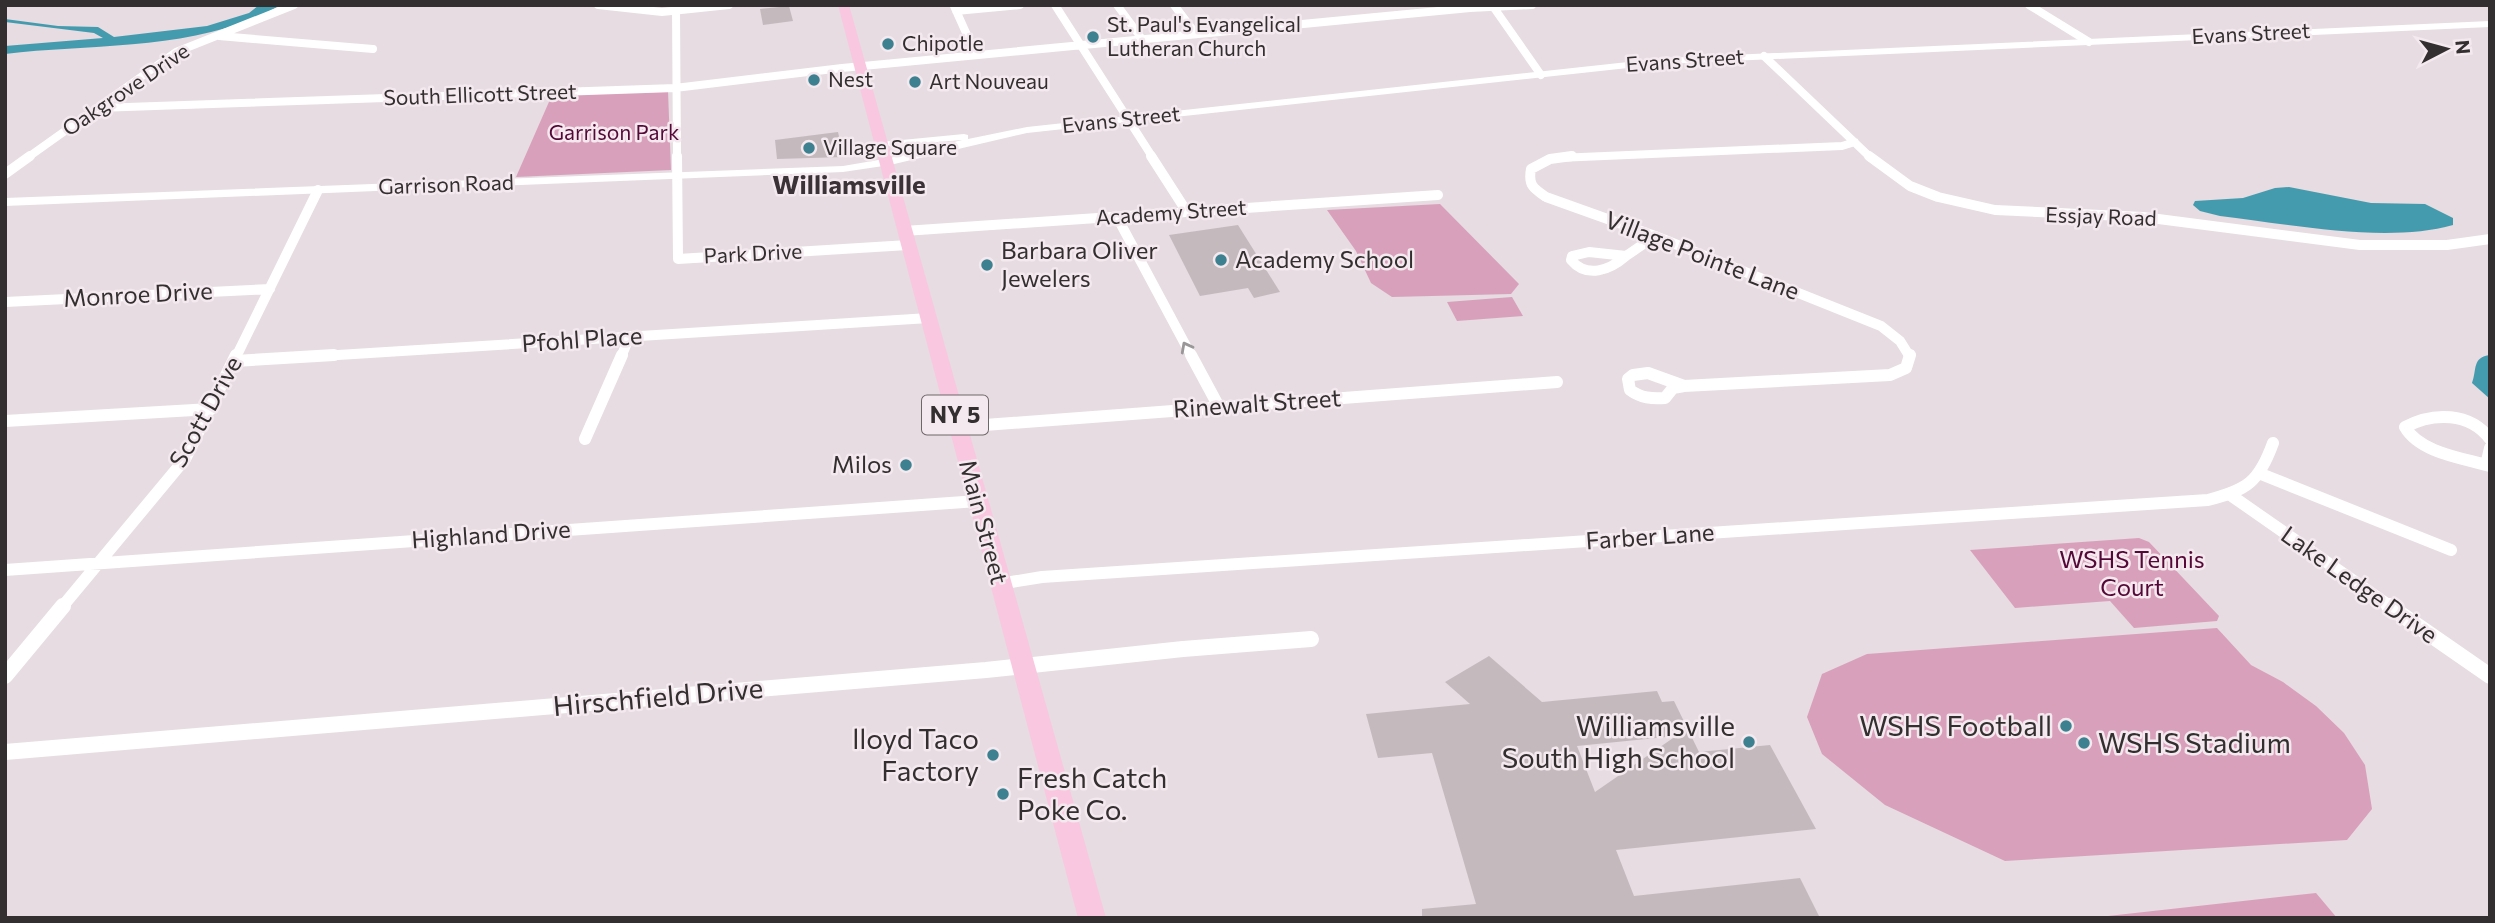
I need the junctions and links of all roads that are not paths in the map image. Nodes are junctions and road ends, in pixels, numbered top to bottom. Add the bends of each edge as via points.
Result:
1 (294, 5) edge
2 (598, 5) edge
3 (729, 5) edge
4 (843, 5) edge
5 (1020, 5) edge
6 (1055, 5) edge
7 (1116, 5) edge
8 (1174, 5) edge
9 (1532, 5) edge
10 (2029, 5) edge
11 (1492, 6) edge
12 (955, 8) edge
13 (676, 11) junction
14 (2490, 24) edge
15 (1196, 33) junction
16 (215, 36) junction
17 (1142, 39) junction
18 (2089, 42) junction
19 (1080, 45) junction
20 (373, 49) dead end
21 (976, 55) junction
22 (1764, 56) junction
23 (860, 66) junction
24 (1541, 75) junction
25 (675, 88) junction
26 (98, 108) junction
27 (1128, 119) junction
28 (1004, 134) junction
29 (1855, 142) junction
30 (881, 145) junction
31 (1796, 146) joint
32 (886, 164) junction
33 (5, 174) edge
34 (677, 176) junction
35 (318, 190) junction
36 (1438, 195) dead end
37 (5, 202) edge
38 (1187, 212) junction
39 (1117, 217) junction
40 (1655, 236) junction
41 (906, 238) junction
42 (2490, 239) edge
43 (1626, 256) dead end
44 (270, 289) junction
45 (5, 302) edge
46 (929, 318) junction
47 (630, 337) junction
48 (235, 361) junction
49 (1557, 382) dead end
50 (1684, 386) dead end
51 (1219, 407) junction
52 (211, 409) junction
53 (5, 421) edge
54 (958, 427) junction
55 (585, 439) dead end
56 (2490, 439) edge
57 (2273, 443) dead end
58 (2490, 448) edge
59 (2488, 465) edge
60 (2261, 474) junction
61 (2229, 494) junction
62 (978, 501) junction
63 (2451, 550) dead end
64 (99, 563) junction
65 (5, 570) edge
66 (999, 584) junction
67 (1311, 639) dead end
68 (1024, 666) junction
69 (5, 676) edge
70 (2490, 676) edge
71 (5, 752) edge
72 (1092, 918) edge

1 - 16 street, Oakgrove Drive
2 - 13 street
3 - 13 street
4 - 23 main road, Main Street / NY 5
5 - 12 street
6 - 19 street
7 - 17 street
8 - 15 street
9 - 11 street
10 - 18 street
11 - 15 street
11 - 24 street
12 - 21 street
13 - 25 street, Park Drive
14 - 18 street, Evans Street
15 - 17 street
16 - 20 street
16 - 26 street, Oakgrove Drive via 176,52
17 - 19 street
18 - 22 street, Evans Street
19 - 21 street
19 - 27 street
21 - 23 street
22 - 24 street, Evans Street
22 - 29 street, Essjay Road
23 - 25 street, South Ellicott Street
23 - 30 main road, Main Street / NY 5
24 - 27 street, Evans Street
25 - 26 street, South Ellicott Street
25 - 34 street, Park Drive
26 - 33 street, Oakgrove Drive
27 - 28 street, Evans Street
27 - 38 street
28 - 30 street
28 - 32 street, Evans Street
29 - 31 street, Village Pointe Lane
29 - 42 street, Essjay Road via 1885,171 1909,186 1987,210 2146,217 2379,247 2454,246
30 - 32 main road, Main Street / NY 5
31 - 40 street, Village Pointe Lane via 1560,158 1536,165 1528,175 1532,187 1546,197
32 - 34 street, Garrison Road
32 - 41 main road, Main Street / NY 5
34 - 35 street, Garrison Road
34 - 41 street, Park Drive via 678,259
35 - 37 street, Garrison Road
35 - 44 street, Scott Drive
36 - 38 street, Academy Street
38 - 39 street, Academy Street
39 - 41 street, Academy Street
51 -> 39 street
40 - 43 street
40 - 50 street, Village Pointe Lane via 1881,326 1910,355 1906,368 1890,375
41 - 46 main road, Main Street / NY 5
44 - 45 street, Monroe Drive
44 - 48 street, Scott Drive
46 - 47 street, Pfohl Place
46 - 54 main road, Main Street / NY 5
47 - 48 street, Pfohl Place
47 - 55 street
48 - 52 street, Scott Drive
49 - 51 street, Rinewalt Street
51 - 54 street, Rinewalt Street
52 - 53 street
52 - 64 street, Scott Drive via 185,459
54 - 62 main road, Main Street / NY 5
56 - 59 street via 2476,425 2453,417 2405,427 2418,442
57 - 60 street
58 - 59 street
60 - 61 street, Farber Lane via 2246,488
60 - 63 street
61 - 66 street, Farber Lane via 2162,504 1042,577
61 - 70 street, Lake Ledge Drive
62 - 64 street, Highland Drive
62 - 66 main road, Main Street / NY 5
64 - 65 street, Highland Drive
64 - 69 street, Scott Drive
66 - 68 main road, Main Street / NY 5
67 - 68 street, Hirschfield Drive
68 - 71 street, Hirschfield Drive
68 - 72 main road, Main Street / NY 5

